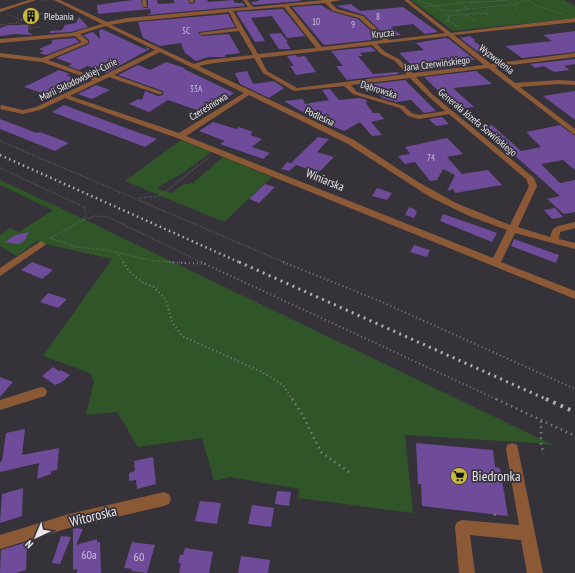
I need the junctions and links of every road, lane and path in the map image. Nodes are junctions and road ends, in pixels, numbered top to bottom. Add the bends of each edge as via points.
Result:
1 (34, 0) edge
2 (38, 0) edge
3 (47, 0) edge
4 (56, 0) edge
5 (144, 0) edge
6 (245, 0) edge
7 (340, 0) edge
8 (406, 0) edge
9 (417, 0) edge
10 (480, 0) edge
11 (508, 0) edge
12 (524, 0) edge
13 (528, 0) edge
14 (307, 1) edge
15 (326, 1) junction
16 (483, 2) junction
17 (459, 3) junction
18 (516, 4) junction
19 (285, 5) junction
20 (145, 6) dead end
21 (436, 6) junction
22 (489, 6) junction
23 (420, 7) dead end
24 (251, 8) junction
25 (469, 9) junction
26 (516, 9) dead end
27 (230, 10) junction
28 (458, 10) junction
29 (2, 12) edge
30 (25, 12) dead end
31 (28, 12) junction
32 (42, 12) junction
33 (45, 12) dead end
34 (443, 13) junction
35 (485, 13) junction
36 (459, 15) junction
37 (464, 15) junction
38 (568, 15) dead end
39 (440, 16) dead end
40 (449, 16) junction
41 (486, 16) dead end
42 (22, 20) junction
43 (575, 20) edge
44 (28, 21) junction
45 (442, 21) dead end
46 (448, 21) junction
47 (476, 22) dead end
48 (15, 23) junction
49 (107, 24) junction
50 (0, 25) edge
51 (26, 25) junction
52 (41, 27) dead end
53 (30, 28) junction
54 (240, 29) junction
55 (458, 31) dead end
56 (202, 33) dead end
57 (25, 34) dead end
58 (75, 34) junction
59 (450, 34) junction
60 (387, 42) junction
61 (1, 43) edge
62 (373, 43) junction
63 (320, 49) junction
64 (160, 50) junction
65 (0, 55) edge
66 (575, 55) edge
67 (256, 56) junction
68 (43, 60) junction
69 (194, 66) junction
70 (490, 66) junction
71 (109, 75) junction
72 (412, 76) junction
73 (98, 80) junction
74 (575, 83) edge
75 (347, 85) junction
76 (515, 86) junction
77 (160, 93) dead end
78 (248, 93) junction
79 (64, 96) junction
80 (1, 107) dead end
81 (451, 112) junction
82 (575, 134) edge
83 (180, 136) junction
84 (0, 141) edge
85 (217, 151) junction
86 (0, 168) edge
87 (137, 198) junction
88 (82, 220) junction
89 (575, 225) edge
90 (514, 228) junction
91 (50, 238) junction
92 (554, 241) junction
93 (42, 244) joint
94 (575, 246) edge
95 (117, 253) junction
96 (496, 263) junction
97 (205, 264) junction
98 (0, 273) edge
99 (575, 295) edge
100 (575, 389) edge
101 (41, 392) dead end
102 (0, 405) edge
103 (541, 420) junction
104 (575, 436) edge
105 (512, 448) dead end
106 (544, 454) dead end
107 (349, 472) dead end
108 (164, 499) dead end
109 (528, 533) junction
110 (0, 542) edge
111 (467, 573) edge
112 (535, 573) edge

1 - 29 street
2 - 3 path
4 - 49 street, Podleśna
5 - 20 street
6 - 24 street
7 - 15 street
8 - 59 street, Wyzwolenia
9 - 21 path
10 - 16 path
11 - 16 path
12 - 18 path
13 - 38 path via 537,6
14 - 15 street
14 - 19 street
15 - 60 street via 335,10 361,17
16 - 17 path
16 - 22 path
17 - 21 path
17 - 25 path
18 - 22 path
18 - 26 path
19 - 24 street
19 - 63 street
21 - 23 path
21 - 34 path
22 - 25 path
22 - 35 path
24 - 27 street
25 - 28 path
27 - 49 street
27 - 54 street
28 - 34 path
28 - 36 path
29 - 42 path
30 - 31 path
31 - 32 path
31 - 42 path
32 - 33 path
32 - 44 path via 34,20
34 - 39 path
34 - 40 path
35 - 37 path
35 - 41 path via 488,14
36 - 37 path
36 - 40 path
37 - 47 path
40 - 46 path
42 - 44 path
42 - 48 path
43 - 59 street, Krucza
44 - 51 path
45 - 46 path
46 - 55 path via 459,26
48 - 50 path
48 - 51 path
49 - 58 street
49 - 64 street, Podleśna
51 - 53 path via 31,26
52 - 53 path
53 - 57 path
54 - 56 street
54 - 67 street
58 - 61 street
58 - 68 street via 86,42
59 - 60 street, Krucza
59 - 70 street, Wyzwolenia
60 - 62 street, Krucza
62 - 63 street, Krucza
62 - 72 street, Generała Józefa Sowińskiego via 383,53 397,60
63 - 67 street, Krucza
64 - 69 street, Podleśna
64 - 71 street, Marii Skłodowskiej-Curie
65 - 68 street
66 - 70 street, Jana Czerwińskiego
67 - 69 street, Krucza
67 - 75 street, Jana Czerwińskiego via 265,72 293,89 301,91
68 - 73 street
69 - 78 street, Podleśna
70 - 72 street, Jana Czerwińskiego
70 - 76 street, Wyzwolenia
71 - 73 street, Marii Skłodowskiej-Curie
71 - 77 street
72 - 75 street, Jana Czerwińskiego
72 - 81 street, Generała Józefa Sowińskiego
73 - 79 street, Marii Skłodowskiej-Curie
74 - 76 street
75 - 81 street, Dąbrowska via 355,94 402,107 410,115 418,117
76 - 82 street, Wyzwolenia
78 - 83 street, Czereśniowa
78 - 90 street, Podleśna via 361,147 414,184 441,199
79 - 80 street, Marii Skłodowskiej-Curie via 31,111 15,111
79 - 83 street, Winiarska
81 - 90 street, Generała Józefa Sowińskiego via 533,182
83 - 85 street, Winiarska
84 - 87 path
85 - 87 path via 160,196
85 - 96 street, Winiarska
86 - 88 path via 84,207 86,214
87 - 100 path
88 - 91 path
88 - 97 path via 95,216 108,217
89 - 92 street via 556,231
90 - 92 street, Podleśna
90 - 96 street
91 - 93 path
91 - 95 path via 76,247
92 - 94 street, Podleśna
93 - 98 street
95 - 97 path via 154,261
95 - 107 path via 130,272 143,283 154,287 166,300 172,322 182,336 262,372 282,385 302,414 321,452
96 - 99 street, Winiarska
97 - 103 path
101 - 102 street
103 - 104 path
103 - 106 path via 543,428 540,446
105 - 109 street
108 - 110 street, Witoroska via 69,521
109 - 111 street via 462,527
109 - 112 street

